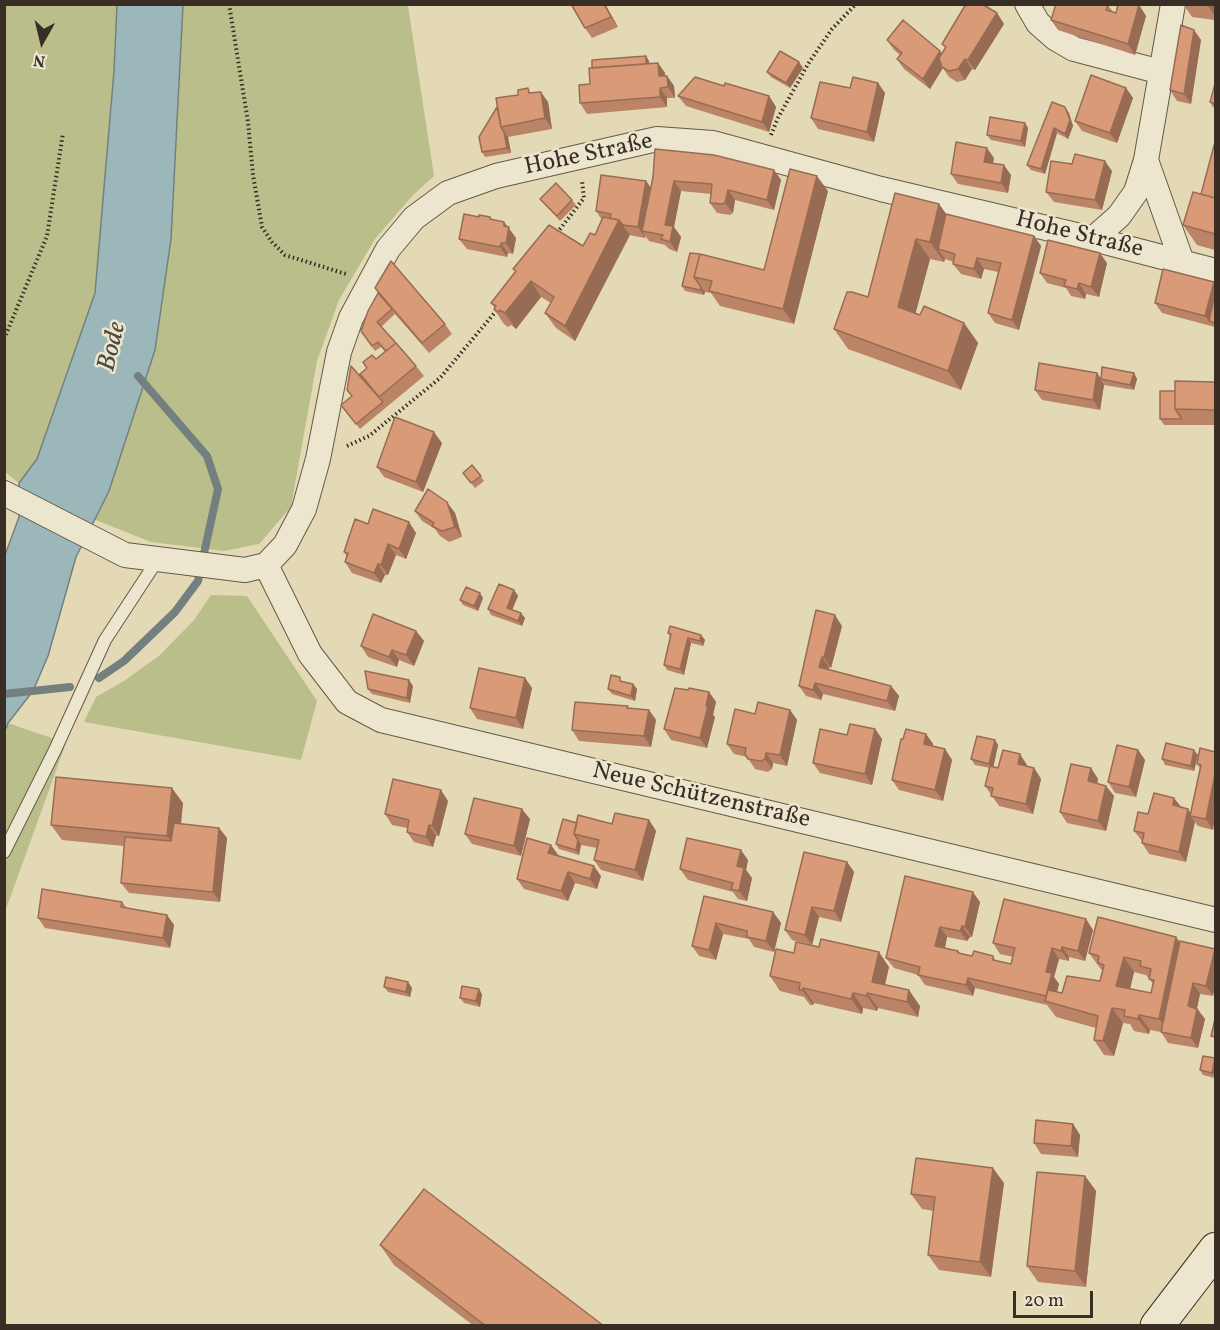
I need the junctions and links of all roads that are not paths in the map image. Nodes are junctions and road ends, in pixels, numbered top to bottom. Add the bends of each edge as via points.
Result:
1 (1173, 4) edge
2 (1028, 5) edge
3 (1161, 72) junction
4 (1146, 160) junction
5 (1093, 238) junction
6 (1182, 262) junction
7 (1215, 272) edge
8 (4, 493) edge
9 (158, 559) junction
10 (266, 565) junction
11 (4, 852) edge
12 (1215, 920) edge
13 (1215, 1249) edge
14 (1166, 1314) edge

1 - 3 street
2 - 3 street via 1038,23 1074,49
3 - 4 street
4 - 5 street via 1136,192 1119,216
4 - 6 street
5 - 6 street, Hohe Straße
5 - 10 street, Hohe Straße via 882,189 713,143 657,139 496,176 448,192 414,218 388,249 351,318 339,352 304,509 285,545
6 - 7 street, Hohe Straße
8 - 9 street via 125,555
9 - 10 street via 245,570
9 - 11 lane via 105,640
10 - 12 street, Neue Schützenstraße via 310,654 346,702 381,720
13 - 14 main road

